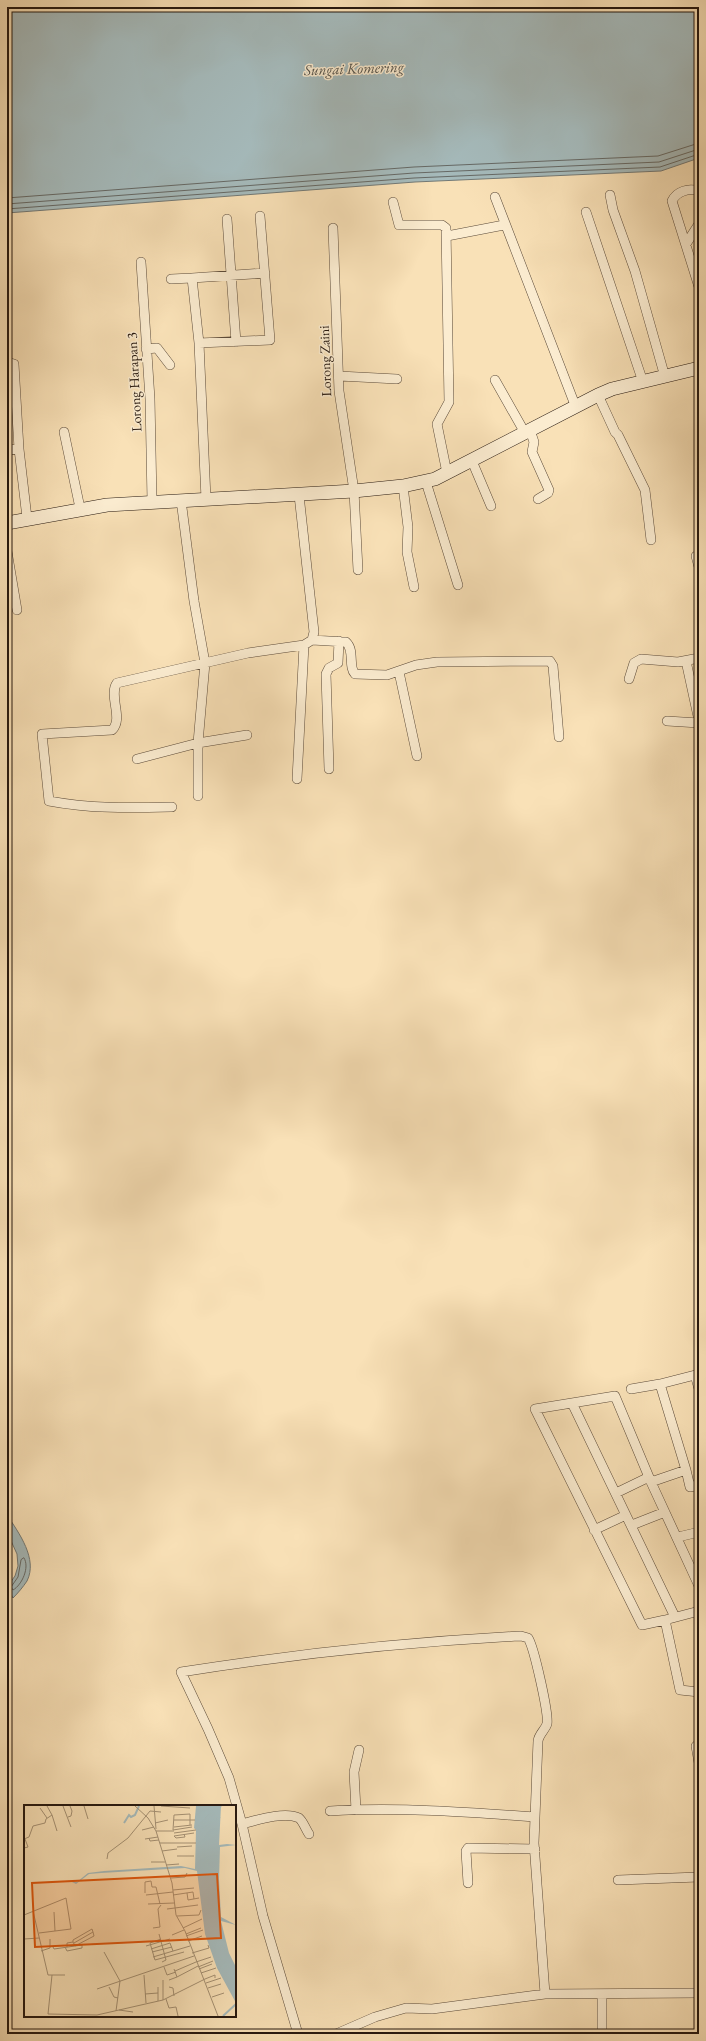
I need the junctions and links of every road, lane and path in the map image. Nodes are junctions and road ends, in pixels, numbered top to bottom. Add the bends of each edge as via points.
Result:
1 (699, 191) edge
2 (610, 195) dead end
3 (495, 197) dead end
4 (393, 202) dead end
5 (586, 212) dead end
6 (260, 216) dead end
7 (227, 219) dead end
8 (699, 224) edge
9 (504, 225) junction
10 (333, 228) dead end
11 (447, 236) junction
12 (686, 244) junction
13 (141, 262) dead end
14 (696, 267) edge
15 (265, 273) junction
16 (230, 276) junction
17 (192, 278) junction
18 (171, 279) dead end
19 (699, 286) edge
20 (236, 342) junction
21 (199, 343) junction
22 (146, 349) junction
23 (7, 362) edge
24 (170, 365) dead end
25 (699, 368) edge
26 (339, 376) junction
27 (665, 376) junction
28 (397, 379) dead end
29 (495, 380) dead end
30 (643, 382) junction
31 (598, 394) junction
32 (575, 405) junction
33 (527, 431) junction
34 (64, 432) dead end
35 (19, 449) junction
36 (7, 450) edge
37 (472, 461) junction
38 (447, 473) junction
39 (426, 482) junction
40 (403, 486) junction
41 (354, 491) junction
42 (299, 495) junction
43 (206, 499) junction
44 (538, 499) dead end
45 (181, 500) junction
46 (152, 501) junction
47 (491, 506) dead end
48 (80, 508) junction
49 (27, 518) junction
50 (7, 523) edge
51 (651, 540) dead end
52 (7, 551) edge
53 (696, 556) dead end
54 (699, 567) edge
55 (358, 570) dead end
56 (458, 585) dead end
57 (414, 587) dead end
58 (17, 610) dead end
59 (312, 640) junction
60 (339, 641) junction
61 (304, 645) junction
62 (699, 658) edge
63 (686, 661) junction
64 (205, 663) junction
65 (399, 672) junction
66 (629, 680) dead end
67 (667, 721) dead end
68 (699, 722) edge
69 (247, 735) dead end
70 (559, 736) dead end
71 (198, 743) junction
72 (417, 756) dead end
73 (137, 759) dead end
74 (329, 769) dead end
75 (297, 779) dead end
76 (198, 796) dead end
77 (172, 807) dead end
78 (697, 1375) edge
79 (660, 1384) junction
80 (631, 1389) dead end
81 (699, 1389) edge
82 (572, 1403) junction
83 (686, 1470) junction
84 (650, 1480) junction
85 (699, 1485) edge
86 (616, 1493) junction
87 (665, 1512) junction
88 (626, 1515) junction
89 (632, 1525) junction
90 (594, 1530) junction
91 (699, 1532) edge
92 (678, 1537) junction
93 (699, 1586) edge
94 (699, 1610) edge
95 (675, 1617) junction
96 (665, 1620) junction
97 (699, 1692) edge
98 (696, 1746) dead end
99 (359, 1750) dead end
100 (699, 1763) edge
101 (356, 1810) junction
102 (330, 1811) dead end
103 (535, 1817) junction
104 (242, 1824) junction
105 (309, 1834) dead end
106 (535, 1849) junction
107 (699, 1877) edge
108 (618, 1880) dead end
109 (468, 1883) dead end
110 (699, 1993) edge
111 (545, 1994) junction
112 (602, 1994) junction
113 (298, 2034) edge
114 (336, 2034) edge
115 (602, 2034) edge

1 - 12 street via 683,190 672,201
2 - 27 street
3 - 9 street
4 - 11 street via 399,225 443,226 446,228
5 - 30 street
6 - 15 street
7 - 16 street
8 - 12 street
9 - 11 street
9 - 32 street
10 - 26 street, Lorong Zaini
11 - 38 street via 448,402 438,426
12 - 14 street
13 - 22 street, Lorong Harapan 3
14 - 19 street
15 - 16 street
15 - 20 street via 270,340
16 - 17 street
16 - 20 street
17 - 18 street
17 - 21 street
20 - 21 street
21 - 43 street
22 - 24 street via 157,348
22 - 46 street, Lorong Harapan 3 via 150,399
23 - 35 street via 14,364
25 - 27 main road
26 - 28 street
26 - 41 street, Lorong Zaini via 340,401
27 - 30 main road
29 - 33 street
30 - 31 main road
31 - 32 main road
31 - 51 street via 645,490
32 - 33 main road
33 - 37 main road
33 - 44 street via 534,442 532,452 549,490
34 - 48 street
35 - 36 street
35 - 49 street
37 - 38 main road
37 - 47 street
38 - 39 main road
39 - 40 main road
39 - 56 street
40 - 41 main road
40 - 57 street via 408,527 407,552
41 - 42 main road
41 - 55 street, Lorong Zaini
42 - 43 main road
42 - 59 street via 314,632
43 - 45 main road
45 - 46 main road
45 - 64 street
46 - 48 main road
48 - 49 main road
49 - 50 main road
52 - 58 street
53 - 54 street
59 - 60 street
59 - 61 street
60 - 65 street via 350,646 354,673 383,675
60 - 74 street via 338,663 329,668 326,674
61 - 64 street via 257,651
61 - 75 street
62 - 63 street
63 - 66 street via 640,659 634,663
63 - 68 street
64 - 71 street
64 - 77 street via 117,683 116,725 112,730 42,734 49,801 111,809
65 - 70 street via 416,665 438,662 550,661 553,666
65 - 72 street
67 - 68 street
69 - 71 street
71 - 73 street
71 - 76 street
78 - 79 street
78 - 81 street
79 - 80 street
79 - 83 street
82 - 84 street via 615,1396
82 - 86 street
82 - 90 street via 535,1409
83 - 84 street
83 - 85 street via 690,1487
84 - 86 street
84 - 87 street
86 - 88 street
87 - 89 street
87 - 92 street
88 - 89 street
88 - 90 street
89 - 95 street
90 - 96 street via 642,1625
91 - 92 street
92 - 93 street
94 - 95 street
95 - 96 street
96 - 97 street via 680,1690
98 - 100 street
99 - 101 street via 354,1772
101 - 102 street
101 - 103 street
103 - 104 street via 538,1740 546,1726 547,1718 530,1641 521,1636 433,1641 292,1656 181,1672 222,1759
103 - 106 street
104 - 105 street via 269,1816 296,1818 302,1821
104 - 113 street via 263,1916
106 - 109 street via 468,1848
106 - 111 street
107 - 108 street
110 - 112 street
111 - 112 street
111 - 114 street via 432,2009 406,2008 374,2017
112 - 115 street

